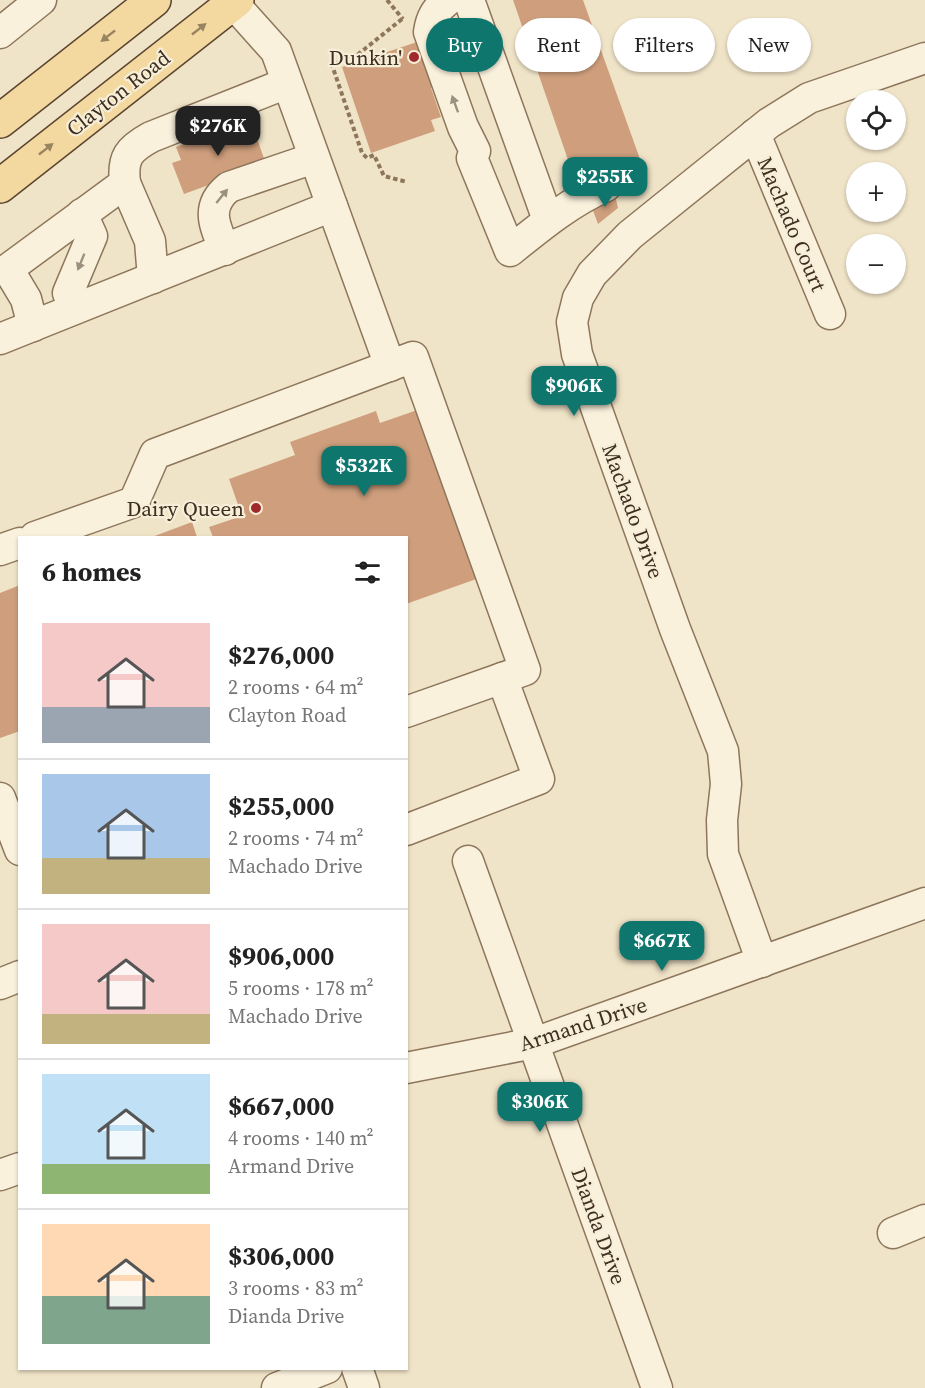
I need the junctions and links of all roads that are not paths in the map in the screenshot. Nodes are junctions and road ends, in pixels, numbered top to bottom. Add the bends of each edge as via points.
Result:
1 (41, 0) edge
2 (154, 0) edge
3 (448, 0) edge
4 (469, 0) edge
5 (235, 2) edge
6 (0, 33) edge
7 (925, 58) edge
8 (287, 83) junction
9 (3, 118) edge
10 (755, 134) junction
11 (314, 158) junction
12 (125, 183) junction
13 (0, 186) edge
14 (606, 186) dead end
15 (332, 207) junction
16 (82, 214) junction
17 (548, 220) junction
18 (225, 250) junction
19 (153, 278) junction
20 (74, 309) junction
21 (830, 314) dead end
22 (33, 326) junction
23 (0, 339) edge
24 (390, 366) junction
25 (38, 536) edge
26 (18, 544) edge
27 (0, 549) edge
28 (502, 678) junction
29 (408, 711) edge
30 (0, 798) edge
31 (408, 829) edge
32 (18, 848) edge
33 (18, 854) edge
34 (468, 861) dead end
35 (0, 862) edge
36 (925, 903) edge
37 (762, 962) junction
38 (18, 977) edge
39 (0, 984) edge
40 (534, 1043) junction
41 (408, 1068) edge
42 (18, 1169) edge
43 (0, 1175) edge
44 (925, 1220) edge
45 (893, 1233) dead end
46 (322, 1370) edge
47 (358, 1370) edge
48 (277, 1388) edge
49 (364, 1388) edge
50 (657, 1388) edge

1 - 6 street
2 -> 9 main road via 63,72 46,104
17 -> 3 street via 510,250 472,158 475,151 429,32 430,19
4 - 17 street
5 - 8 street via 276,51
13 -> 5 main road, Clayton Road
7 - 10 street, Machado Drive via 809,98
8 - 11 street
8 - 12 street via 138,144 127,157
10 - 21 street, Machado Court
10 - 37 street, Machado Drive via 630,235 592,274 578,298 572,322 577,354 723,751 723,854
11 - 15 street
18 -> 11 street via 214,225 214,206 221,194 229,187
12 - 16 street
12 - 19 street via 150,241
14 - 17 street
15 - 18 street
15 - 24 street
16 -> 20 street via 92,236 68,293
16 - 22 street via 8,269 26,299
18 - 19 street
19 - 20 street
20 - 22 street
22 - 23 street
24 - 25 street via 155,454 134,502
24 - 28 street via 413,357 525,670
26 - 27 street
28 - 29 street
28 - 31 street via 539,779
30 - 32 street
33 - 35 street
34 - 40 street, Dianda Drive
36 - 37 street, Armand Drive
37 - 40 street, Armand Drive
38 - 39 street
40 - 41 street, Armand Drive
40 - 50 street, Dianda Drive
42 - 43 street
44 - 45 street
46 - 48 street
47 - 49 street

